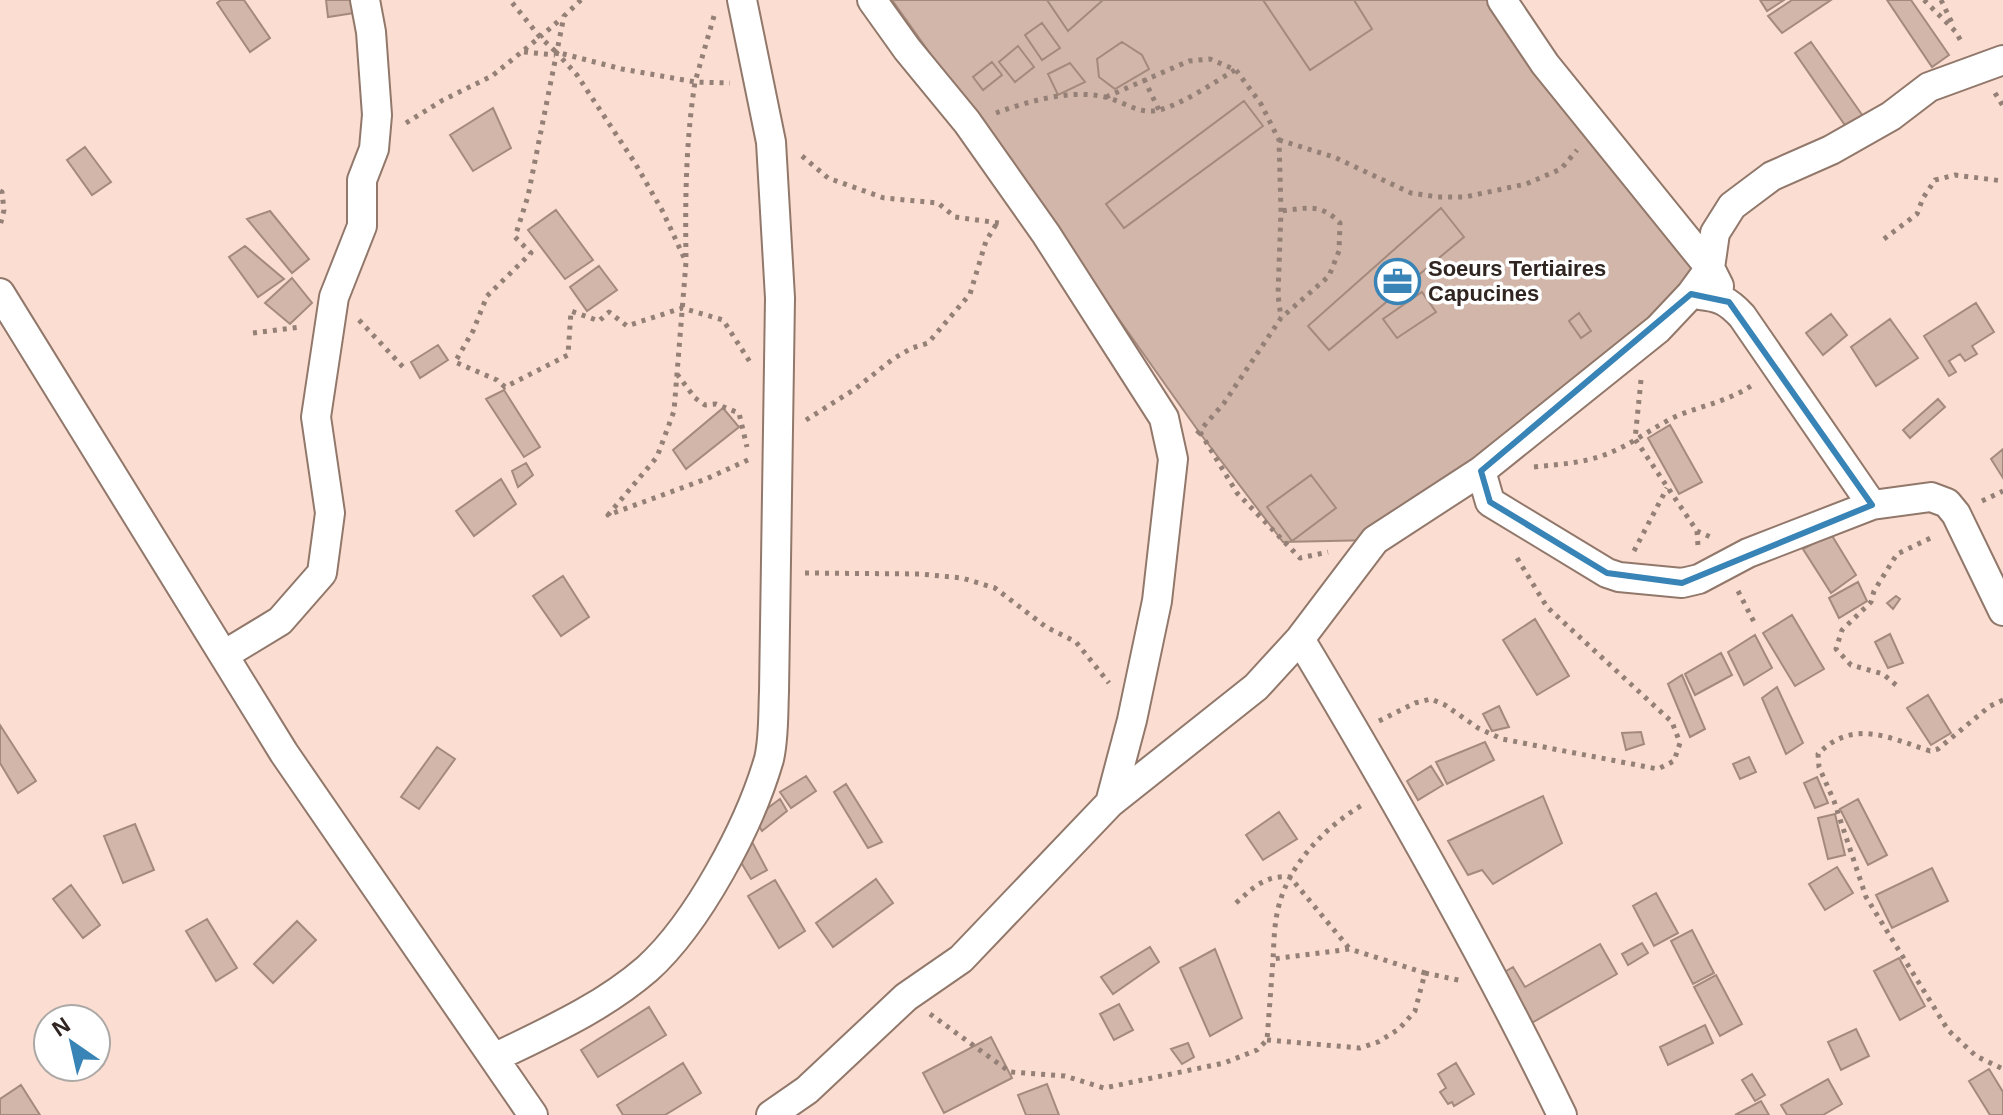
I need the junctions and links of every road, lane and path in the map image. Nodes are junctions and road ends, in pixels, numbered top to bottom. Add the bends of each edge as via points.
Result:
1 (365, 0) edge
2 (510, 0) edge
3 (581, 0) edge
4 (742, 0) edge
5 (872, 0) edge
6 (1502, 0) edge
7 (1941, 0) edge
8 (715, 14) dead end
9 (564, 16) junction
10 (1956, 32) dead end
11 (540, 37) junction
12 (523, 52) junction
13 (556, 53) junction
14 (2003, 60) edge
15 (1236, 70) junction
16 (1144, 79) junction
17 (695, 82) junction
18 (1106, 97) junction
19 (1159, 110) junction
20 (766, 115) junction
21 (1590, 121) junction
22 (967, 122) junction
23 (1279, 140) junction
24 (374, 149) junction
25 (2003, 181) edge
26 (1, 190) edge
27 (1281, 211) junction
28 (997, 223) junction
29 (0, 226) edge
30 (1046, 234) junction
31 (1884, 239) dead end
32 (686, 262) junction
33 (1710, 268) junction
34 (338, 280) junction
35 (0, 293) edge
36 (1705, 295) junction
37 (682, 308) junction
38 (332, 318) junction
39 (1281, 318) junction
40 (253, 333) dead end
41 (403, 367) dead end
42 (1778, 367) junction
43 (677, 374) junction
44 (779, 402) junction
45 (1199, 432) junction
46 (1635, 439) junction
47 (778, 444) junction
48 (1173, 459) junction
49 (1525, 468) dead end
50 (1481, 471) junction
51 (1667, 488) junction
52 (1490, 502) junction
53 (1872, 505) junction
54 (1956, 514) junction
55 (1375, 540) junction
56 (1748, 553) junction
57 (776, 572) junction
58 (1619, 577) junction
59 (1738, 591) dead end
60 (2003, 611) edge
61 (1755, 624) dead end
62 (1300, 639) junction
63 (224, 655) junction
64 (1896, 685) dead end
65 (2003, 700) edge
66 (1132, 720) junction
67 (1357, 733) junction
68 (1390, 793) junction
69 (1110, 803) junction
70 (1290, 877) junction
71 (1236, 903) dead end
72 (1350, 949) junction
73 (1273, 959) junction
74 (906, 997) junction
75 (1267, 1040) junction
76 (494, 1058) junction
77 (2003, 1069) edge
78 (533, 1115) edge
79 (771, 1115) edge
80 (1562, 1115) edge

1 - 24 street via 377,115
2 - 11 path
3 - 9 path
4 - 20 street
5 - 22 street
6 - 21 street
7 - 10 path
8 - 17 path
9 - 11 path
9 - 13 path
11 - 12 path
11 - 13 path
12 - 13 path
12 - 24 path
13 - 17 path
13 - 32 path via 577,75 635,163
13 - 37 path via 515,237 531,253 487,296 455,362 505,387 568,355 571,311 599,321 609,312 627,326
14 - 33 street via 1929,87 1891,116 1772,176 1732,206 1715,233
15 - 16 path via 1210,59 1189,61
15 - 19 path
15 - 23 path
16 - 18 path
16 - 19 path
17 - 20 path via 734,83
17 - 32 path
18 - 19 path via 1143,111
18 - 22 path via 1043,99
20 - 28 path via 828,178 884,198 938,203 955,217
20 - 44 street via 780,298
21 - 23 path via 1576,153 1561,169 1526,184 1465,197 1411,193 1334,157
21 - 33 street
22 - 30 street
23 - 27 path
24 - 34 street via 362,180 362,226
25 - 31 path via 1955,175 1935,180 1917,214
26 - 29 path
27 - 39 path
27 - 39 path via 1311,207 1330,212 1340,223 1339,251 1329,276
28 - 30 path
28 - 47 path via 970,294 928,343 893,359 794,427
30 - 48 street via 1164,418
32 - 37 path
33 - 36 street
34 - 38 street
34 - 41 path via 358,319
35 - 63 street
36 - 42 street via 1729,302
36 - 50 street
37 - 43 path
37 - 44 path via 723,320
38 - 40 path
38 - 63 street via 316,417 330,513 322,573 280,621
39 - 45 path
42 - 46 path via 1748,388
42 - 53 street
43 - 43 path via 674,411 657,457 608,515 752,459 739,413 705,405
44 - 47 street
45 - 48 path
45 - 55 path via 1237,493 1300,558
46 - 49 path via 1582,462
46 - 51 path
47 - 57 street
48 - 66 street via 1157,601
50 - 52 street
50 - 55 street
51 - 56 path via 1697,531
51 - 58 path
52 - 58 street
52 - 67 path via 1547,607 1672,722 1680,743 1674,761 1658,769 1502,739 1431,699
53 - 54 street via 1931,497 1947,503
53 - 56 street
54 - 60 street
54 - 64 path via 1951,528 1897,554 1871,602 1842,630 1836,649 1851,665 1883,674
55 - 62 street
56 - 58 street via 1682,583
57 - 66 path via 920,574 995,588 1046,627 1076,642 1129,707
57 - 76 street via 770,756 726,861 693,915 647,968 583,1015
59 - 61 path
62 - 67 street
62 - 69 street via 1256,687
63 - 76 street via 284,753
65 - 77 path via 1938,749 1864,733 1844,736 1818,754 1866,897 1948,1030 1976,1056
66 - 69 street
67 - 68 street
68 - 70 path via 1334,823
68 - 80 street
69 - 74 street via 961,959
70 - 71 path via 1260,881
70 - 72 path
70 - 73 path via 1278,909
72 - 73 path
72 - 75 path via 1425,973 1415,1011 1399,1029 1360,1048
73 - 75 path
74 - 75 path via 1010,1072 1065,1076 1104,1088 1224,1063 1257,1050
74 - 79 street via 807,1090
76 - 78 street

